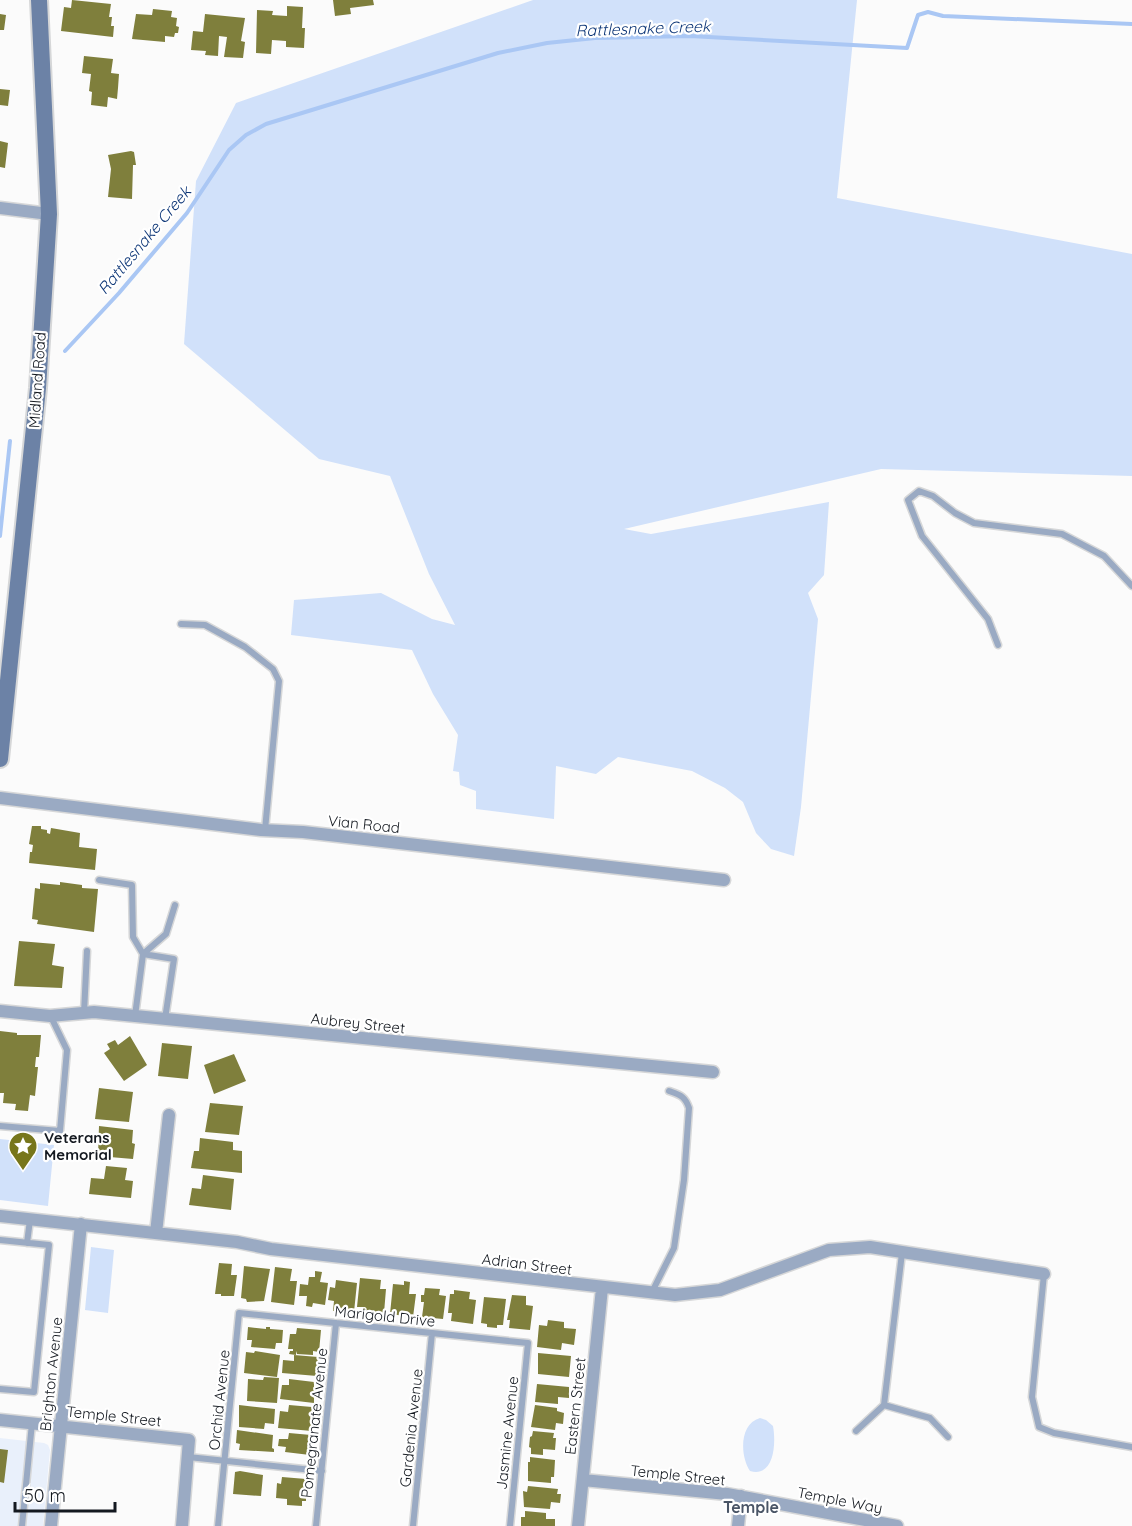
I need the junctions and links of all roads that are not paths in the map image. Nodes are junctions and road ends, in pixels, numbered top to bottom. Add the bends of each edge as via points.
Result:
1 (39, 0) edge
2 (0, 208) edge
3 (49, 214) junction
4 (1132, 586) edge
5 (181, 624) dead end
6 (998, 645) dead end
7 (0, 759) edge
8 (0, 798) edge
9 (265, 830) junction
10 (99, 880) dead end
11 (724, 880) dead end
12 (175, 905) dead end
13 (87, 951) dead end
14 (143, 954) junction
15 (0, 1011) edge
16 (84, 1013) junction
17 (51, 1016) junction
18 (135, 1016) junction
19 (165, 1019) junction
20 (713, 1072) dead end
21 (669, 1091) dead end
22 (169, 1115) dead end
23 (0, 1126) edge
24 (0, 1216) edge
25 (30, 1219) junction
26 (81, 1224) junction
27 (156, 1233) junction
28 (0, 1240) edge
29 (27, 1243) junction
30 (902, 1252) junction
31 (1044, 1274) joint
32 (603, 1288) junction
33 (651, 1293) junction
34 (240, 1313) joint
35 (336, 1323) junction
36 (432, 1333) junction
37 (528, 1343) joint
38 (0, 1389) edge
39 (884, 1405) junction
40 (0, 1420) edge
41 (32, 1424) junction
42 (61, 1426) junction
43 (856, 1431) dead end
44 (948, 1437) dead end
45 (1132, 1447) edge
46 (188, 1457) junction
47 (225, 1461) junction
48 (322, 1471) junction
49 (583, 1480) junction
50 (741, 1497) junction
51 (22, 1526) edge
52 (51, 1526) edge
53 (182, 1526) edge
54 (218, 1526) edge
55 (316, 1526) edge
56 (413, 1526) edge
57 (510, 1526) edge
58 (578, 1526) edge
59 (738, 1526) edge
60 (897, 1526) edge

1 - 3 main road, Midland Road
2 - 3 street
3 - 7 main road, Midland Road via 38,388
4 - 6 lane via 1104,556 1062,534 974,523 919,491 908,500 922,536 988,619
5 - 9 lane via 205,625 245,647 273,669 279,681
8 - 9 street, Vian Road
9 - 11 street, Vian Road
10 - 14 lane via 132,885 133,937
12 - 14 lane via 166,934
13 - 16 lane
14 - 18 lane
14 - 19 lane via 174,959
15 - 17 street, Aubrey Street
16 - 17 street, Aubrey Street
16 - 18 street, Aubrey Street
17 - 23 lane via 67,1050 60,1131
18 - 19 street, Aubrey Street
19 - 20 street, Aubrey Street
21 - 33 lane via 682,1095 689,1108 684,1180 674,1248
22 - 27 street
24 - 25 street, Adrian Street
25 - 26 street, Adrian Street
25 - 29 lane
26 - 27 street, Adrian Street
26 - 42 street, Brighton Avenue
27 - 32 street, Adrian Street
28 - 29 lane
29 - 38 lane via 49,1245 34,1392
30 - 31 street, Adrian Street
30 - 33 street, Adrian Street via 870,1247 829,1250 720,1290 675,1295
30 - 39 lane
31 - 45 lane via 1032,1397 1039,1426 1054,1433
32 - 33 street, Adrian Street
32 - 49 street, Eastern Street
34 - 35 lane, Marigold Drive
34 - 47 lane, Orchid Avenue
35 - 36 lane, Marigold Drive
35 - 48 lane, Pomegranate Avenue
36 - 37 lane, Marigold Drive
36 - 56 lane, Gardenia Avenue
37 - 57 lane, Jasmine Avenue
39 - 43 lane
39 - 44 lane via 930,1418
40 - 41 street, Temple Street
41 - 42 street, Temple Street
41 - 51 lane
42 - 46 street, Temple Street via 189,1440
42 - 52 street, Brighton Avenue
46 - 47 lane
46 - 53 street
47 - 48 lane
47 - 54 lane, Orchid Avenue
48 - 55 lane, Pomegranate Avenue
49 - 50 street, Temple Street
49 - 58 street, Eastern Street
50 - 59 street, Temple Street
50 - 60 street, Temple Way

